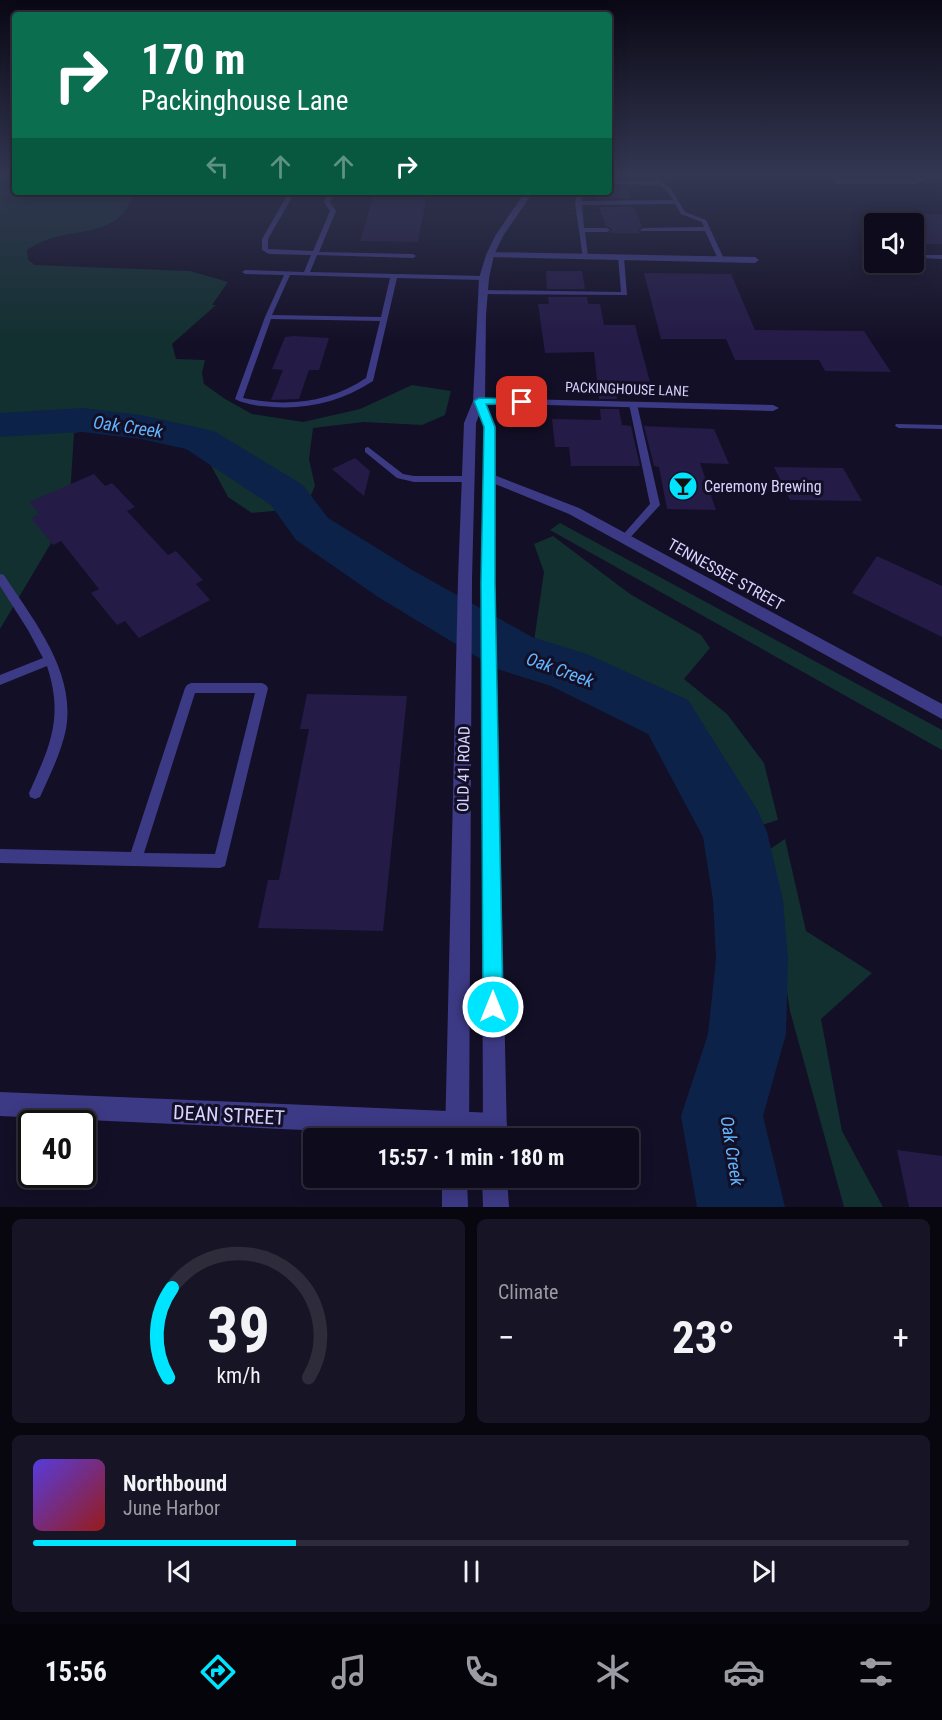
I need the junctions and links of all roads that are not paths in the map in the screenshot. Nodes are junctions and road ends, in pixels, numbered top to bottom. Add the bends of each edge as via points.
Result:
1 (270, 230) edge
2 (325, 230) edge
3 (503, 230) edge
4 (584, 230) edge
5 (708, 230) edge
6 (315, 254) junction
7 (490, 255) junction
8 (413, 256) dead end
9 (585, 257) junction
10 (925, 257) dead end
11 (942, 257) edge
12 (621, 258) junction
13 (721, 260) junction
14 (755, 260) dead end
15 (245, 272) dead end
16 (288, 273) junction
17 (306, 274) junction
18 (394, 276) junction
19 (484, 278) junction
20 (483, 292) junction
21 (268, 317) junction
22 (383, 319) junction
23 (479, 401) junction
24 (633, 404) junction
25 (773, 408) dead end
26 (899, 426) dead end
27 (942, 427) edge
28 (368, 450) dead end
29 (489, 477) junction
30 (468, 479) junction
31 (624, 539) junction
32 (0, 578) edge
33 (50, 660) junction
34 (0, 680) edge
35 (942, 712) edge
36 (35, 794) dead end
37 (0, 856) edge
38 (135, 860) junction
39 (0, 1104) edge
40 (392, 1128) edge
41 (457, 1128) edge
42 (495, 1128) edge
43 (456, 1188) edge
44 (495, 1188) edge
45 (455, 1207) edge
46 (496, 1207) edge

1 - 6 lane via 265,250
2 - 6 lane
3 - 7 street, OLD 41 ROAD
4 - 9 lane
5 - 13 lane
6 - 8 lane
6 - 17 lane
7 - 9 street
7 - 19 street, OLD 41 ROAD
9 - 12 street
10 - 11 lane
12 - 13 street
12 - 20 lane via 625,294
13 - 14 street
15 - 16 lane
16 - 17 lane
16 - 21 lane
17 - 18 lane
18 - 19 lane
18 - 22 lane
19 - 20 street, OLD 41 ROAD
20 - 23 street, OLD 41 ROAD
21 - 22 lane
21 - 22 lane via 239,399 253,403 309,405 357,389 370,379
23 - 24 street, PACKINGHOUSE LANE
23 - 29 street, OLD 41 ROAD via 490,427
23 - 30 street, OLD 41 ROAD via 470,423
24 - 25 street, PACKINGHOUSE LANE
24 - 31 lane via 655,505
26 - 27 lane
28 - 30 lane via 400,476
29 - 31 street, TENNESSEE STREET via 574,511
29 - 42 street, OLD 41 ROAD
30 - 41 street, OLD 41 ROAD
31 - 35 street, TENNESSEE STREET
32 - 33 lane
33 - 34 lane
33 - 36 lane via 62,700 62,718
37 - 38 lane
38 - 38 lane via 192,688 262,688 220,861
39 - 40 street, DEAN STREET
43 - 45 street
44 - 46 street

